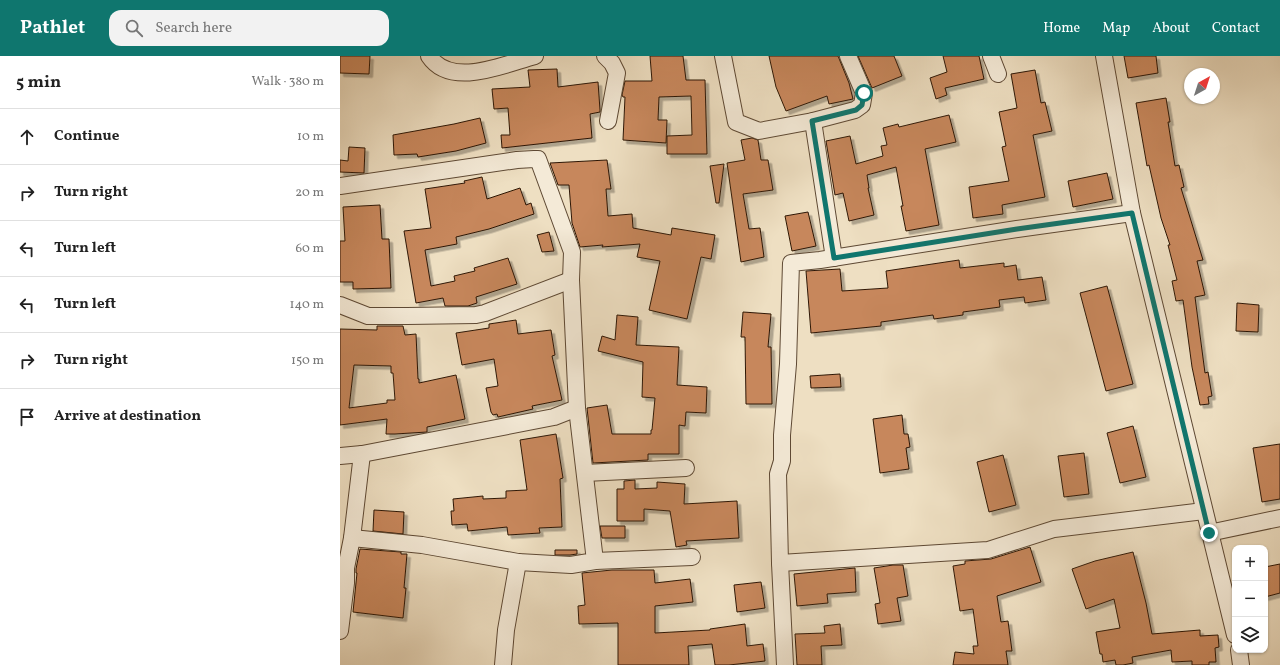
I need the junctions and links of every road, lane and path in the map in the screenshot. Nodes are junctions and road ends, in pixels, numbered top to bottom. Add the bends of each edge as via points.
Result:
1 (429, 56) edge
2 (535, 56) edge
3 (605, 56) edge
4 (723, 56) edge
5 (848, 56) edge
6 (991, 56) edge
7 (1104, 56) edge
8 (998, 74) dead end
9 (608, 121) dead end
10 (812, 121) junction
11 (340, 186) edge
12 (1132, 213) junction
13 (834, 258) junction
14 (572, 280) junction
15 (340, 305) edge
16 (577, 408) junction
17 (362, 454) junction
18 (340, 456) edge
19 (686, 468) dead end
20 (585, 473) junction
21 (1204, 511) junction
22 (1280, 518) edge
23 (1209, 533) junction
24 (352, 538) junction
25 (692, 556) dead end
26 (595, 561) junction
27 (518, 562) junction
28 (780, 562) junction
29 (1232, 623) edge
30 (340, 631) edge
31 (1239, 653) edge
32 (503, 665) edge
33 (785, 665) edge
34 (1241, 665) edge

1 - 2 street via 439,67 459,72 483,71
3 - 9 street via 617,73
4 - 10 street via 736,122 759,131
5 - 10 street via 864,93 862,105 856,110
6 - 8 street
7 - 12 street
10 - 13 street
11 - 14 street via 534,158 538,160 572,252
12 - 13 street
12 - 21 street
13 - 28 street via 791,263 788,364 782,461 778,474
14 - 15 street via 476,315 368,316
14 - 16 street
16 - 17 street via 554,417
16 - 20 street
17 - 18 street
17 - 24 street
19 - 20 street
20 - 26 street
21 - 23 street
21 - 28 street via 1054,529 988,550
22 - 23 street
23 - 29 street
24 - 27 street via 422,545
24 - 30 street via 346,568
25 - 26 street
26 - 27 street via 571,565
27 - 32 street via 506,630
28 - 33 street
31 - 34 street

